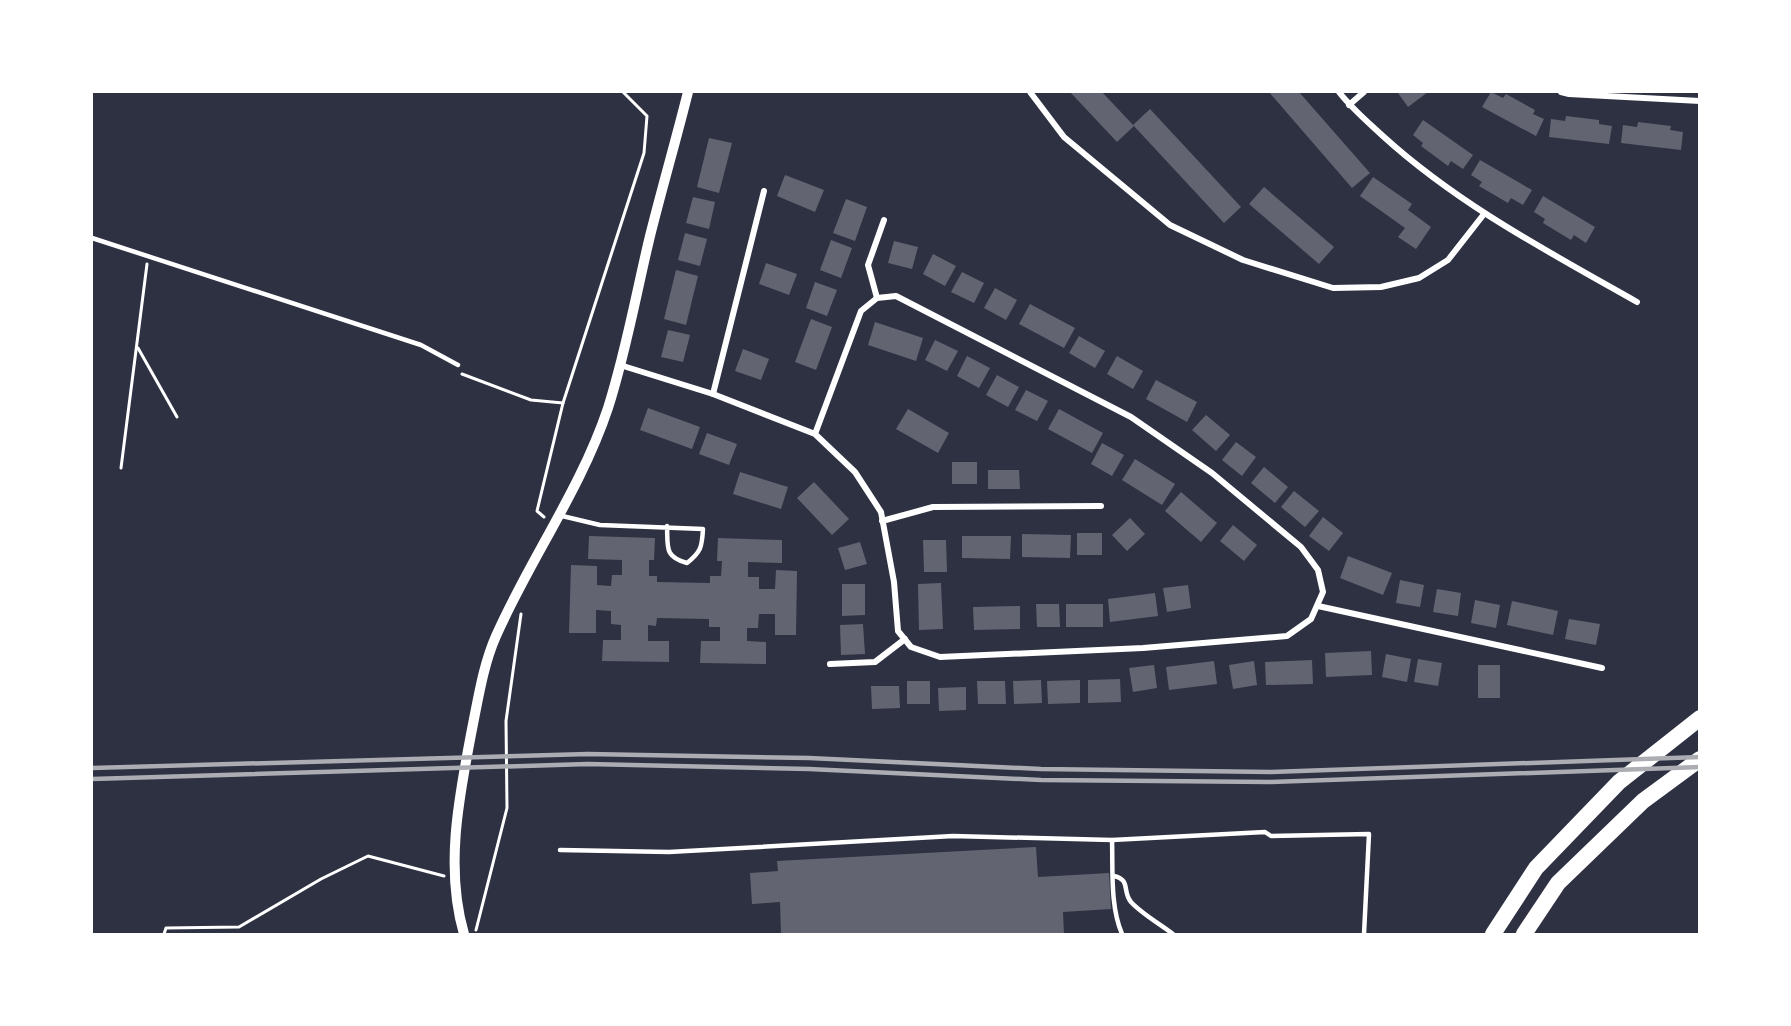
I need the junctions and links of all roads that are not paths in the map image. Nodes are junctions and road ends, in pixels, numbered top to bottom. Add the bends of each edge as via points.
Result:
1 (688, 92) edge
2 (1030, 92) edge
3 (1339, 92) edge
4 (1364, 92) edge
5 (1561, 92) edge
6 (1700, 101) edge
7 (1349, 105) junction
8 (764, 191) dead end
9 (1484, 214) junction
10 (884, 220) dead end
11 (92, 238) edge
12 (878, 298) junction
13 (1637, 302) dead end
14 (458, 365) road end
15 (621, 365) junction
16 (713, 393) junction
17 (815, 434) junction
18 (1101, 506) dead end
19 (556, 520) junction
20 (882, 521) junction
21 (667, 526) junction
22 (1318, 606) junction
23 (905, 639) junction
24 (830, 664) dead end
25 (1602, 668) dead end
26 (1700, 718) edge
27 (1700, 759) edge
28 (1112, 840) junction
29 (560, 850) dead end
30 (1114, 876) junction
31 (464, 934) edge
32 (1122, 934) edge
33 (1173, 934) edge
34 (1364, 934) edge
35 (1493, 934) edge
36 (1524, 934) edge

1 - 15 street
2 - 9 street via 1064,137 1170,225 1243,260 1333,288 1381,287 1419,278 1448,260
3 - 7 street
4 - 7 street
5 - 6 street
7 - 9 street via 1415,165
8 - 16 street
9 - 13 street
10 - 12 street via 868,265
11 - 14 lane via 421,345
12 - 17 street via 861,311
12 - 22 street via 896,296 1131,417 1212,473 1301,547 1318,570 1323,592
15 - 16 street
15 - 19 street via 590,456
16 - 17 street
17 - 20 street via 855,472 881,512
18 - 20 street via 933,507
19 - 21 lane
19 - 31 street via 495,637 484,671 461,790 455,879
20 - 23 street via 894,582 898,631
21 - 21 lane via 703,529 698,555 687,563 675,560 668,553
22 - 23 street via 1311,619 1287,636 1143,648 940,657 910,647
22 - 25 street
23 - 24 street via 875,662
26 - 35 highway via 1619,782 1536,868
27 - 36 highway via 1643,801 1558,883
28 - 29 lane via 952,836 669,852
28 - 30 lane
28 - 34 lane via 1265,832 1271,836 1369,834
30 - 32 lane via 1117,923
30 - 33 lane via 1125,882 1130,901

